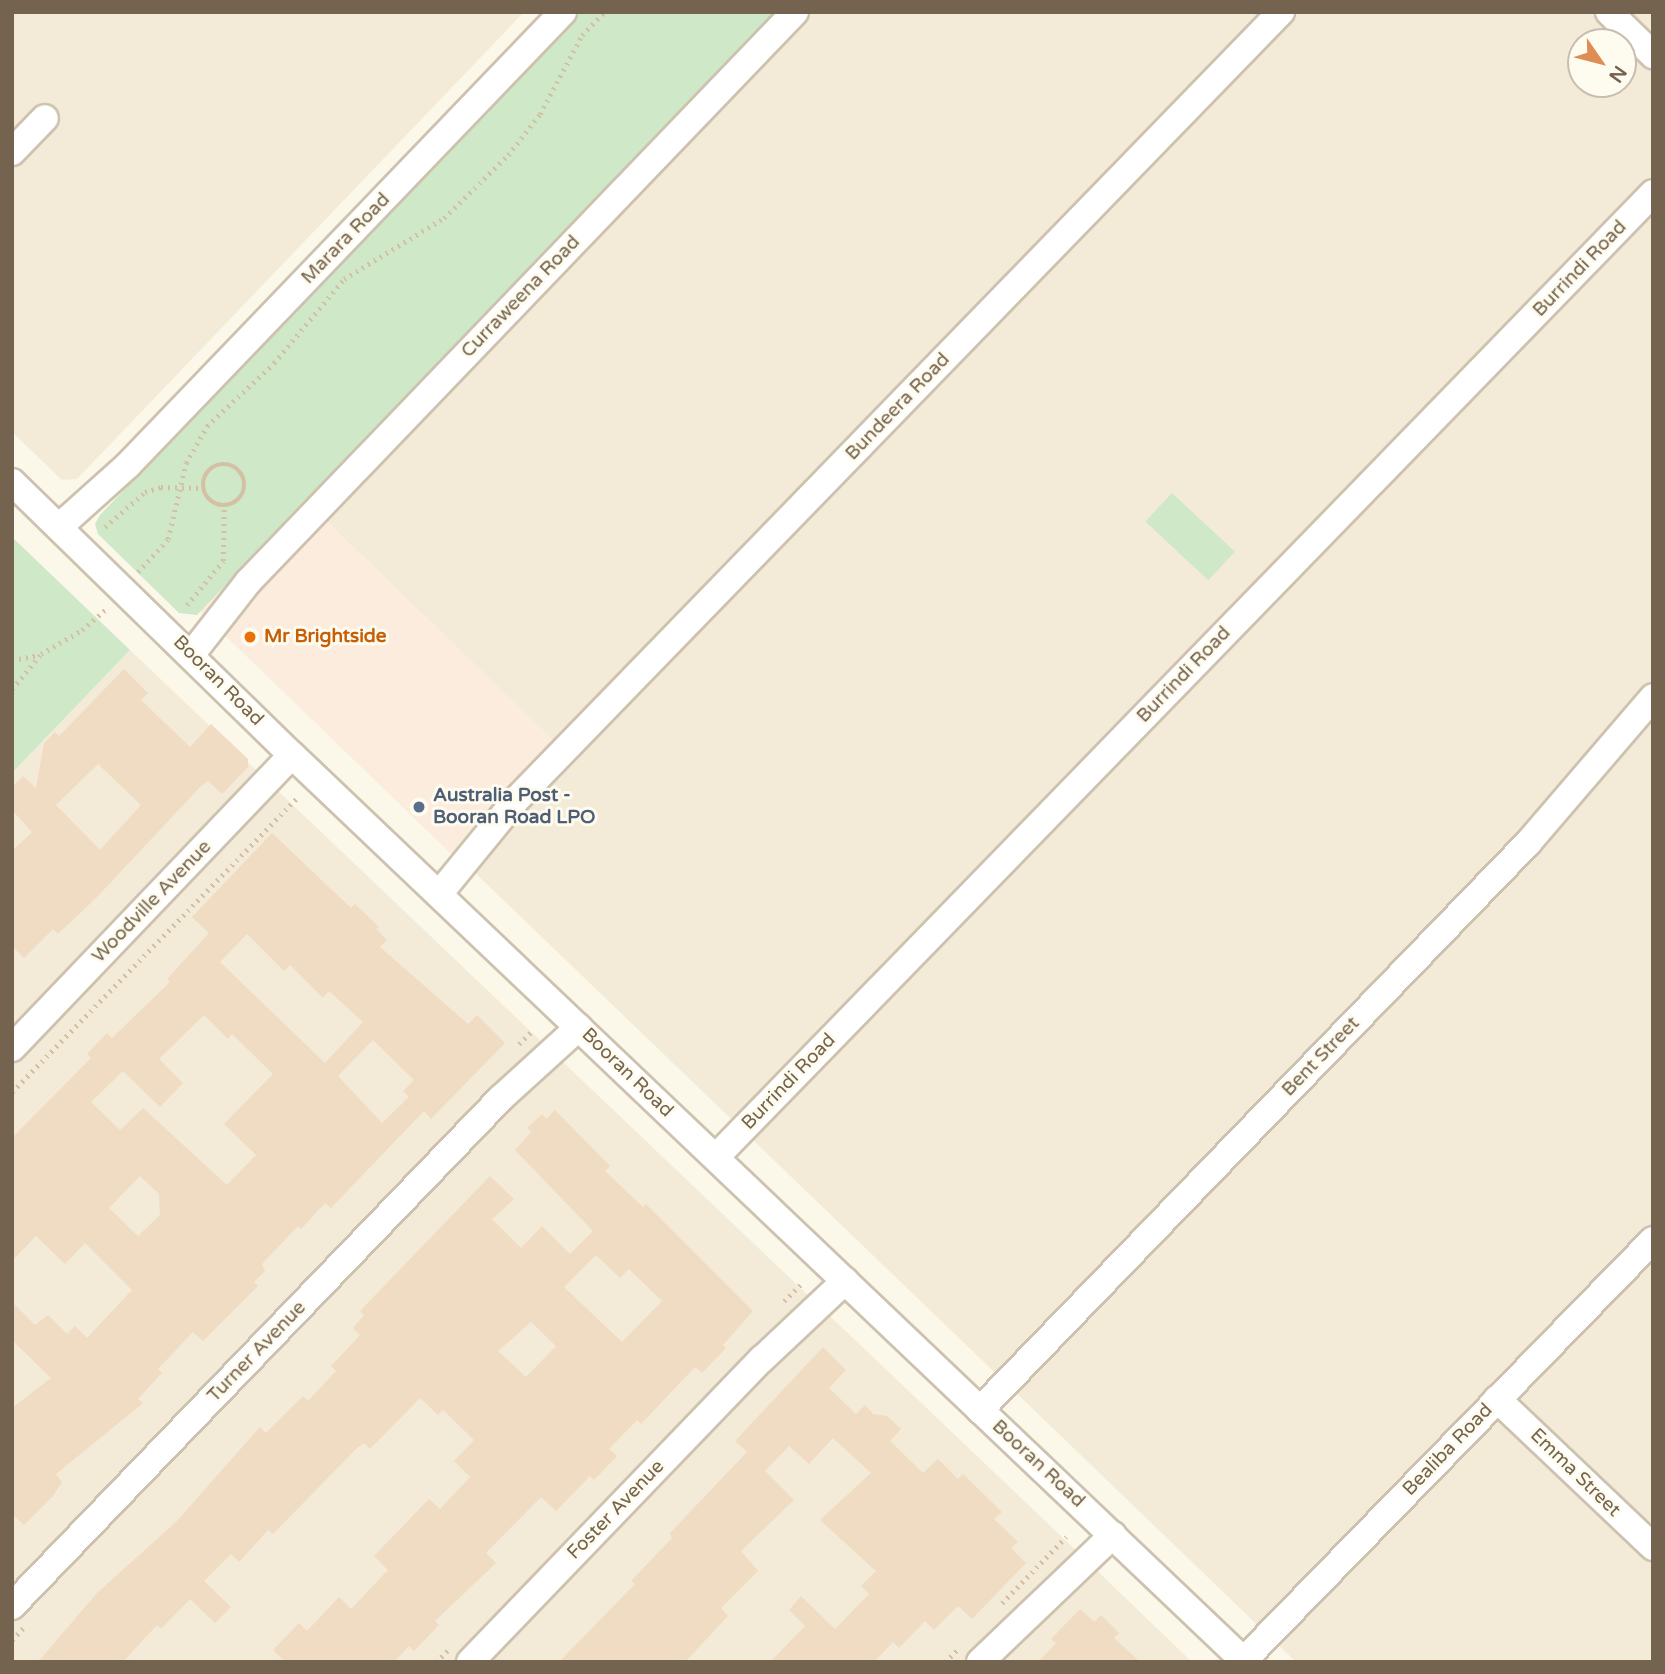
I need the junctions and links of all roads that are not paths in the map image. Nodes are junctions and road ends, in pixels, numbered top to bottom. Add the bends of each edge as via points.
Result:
1 (563, 12) edge
2 (795, 12) edge
3 (1281, 12) edge
4 (1609, 12) edge
5 (1653, 55) edge
6 (45, 118) dead end
7 (12, 152) edge
8 (1653, 193) edge
9 (15, 489) edge
10 (65, 533) junction
11 (185, 649) junction
12 (1653, 697) edge
13 (292, 755) junction
14 (431, 887) junction
15 (573, 1021) junction
16 (12, 1048) edge
17 (716, 1157) junction
18 (1653, 1240) edge
19 (839, 1275) junction
20 (1497, 1399) junction
21 (980, 1410) junction
22 (1107, 1530) junction
23 (1653, 1547) edge
24 (12, 1606) edge
25 (972, 1652) edge
26 (1244, 1661) edge
27 (470, 1662) edge

1 - 10 street, Marara Road
2 - 11 street, Curraweena Road
3 - 14 street, Bundeera Road
4 - 5 street
6 - 7 street
8 - 17 street, Burrindi Road
9 - 10 street, Booran Road
10 - 11 street, Booran Road
11 - 13 street, Booran Road
12 - 21 street, Bent Street via 1528,843
13 - 14 street, Booran Road
13 - 16 street, Woodville Avenue
14 - 15 street, Booran Road
15 - 17 street, Booran Road
15 - 24 street, Turner Avenue
17 - 19 street, Booran Road
18 - 20 street, Bealiba Road
19 - 21 street, Booran Road
19 - 27 street, Foster Avenue
20 - 23 street, Emma Street
20 - 26 street, Bealiba Road
21 - 22 street, Booran Road
22 - 25 street via 1021,1618
22 - 26 street, Booran Road

